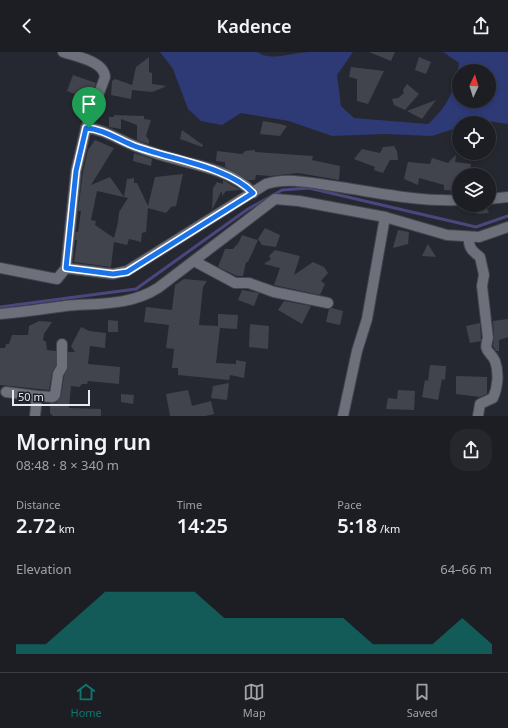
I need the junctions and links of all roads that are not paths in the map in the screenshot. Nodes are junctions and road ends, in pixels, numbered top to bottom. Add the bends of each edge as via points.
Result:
1 (63, 52) edge
2 (86, 128) junction
3 (253, 193) junction
4 (508, 197) edge
5 (496, 198) edge
6 (452, 200) edge
7 (385, 217) junction
8 (508, 226) edge
9 (469, 237) junction
10 (194, 261) junction
11 (0, 268) edge
12 (66, 268) junction
13 (328, 303) dead end
14 (0, 314) edge
15 (62, 344) dead end
16 (6, 392) dead end
17 (37, 396) junction
18 (35, 416) edge
19 (343, 416) edge
20 (478, 416) edge

1 - 2 street via 98,66 105,75
2 - 3 street via 97,129 157,153 203,166 246,185
2 - 12 street via 76,171
3 - 6 street via 266,184 284,181 307,182 392,196
3 - 12 street via 127,272 113,274
4 - 5 street
7 - 9 street via 446,235
7 - 10 street via 275,199
7 - 19 street via 367,319 356,351
8 - 9 street via 479,237
9 - 20 street via 468,244 480,256 484,275 482,286 488,338 486,344 487,351 495,360 498,387 493,398 480,404
10 - 13 street via 234,283 249,283 274,292
10 - 14 street via 140,298
11 - 12 street via 57,279
15 - 17 street via 61,369 55,395
16 - 17 street
17 - 18 street

